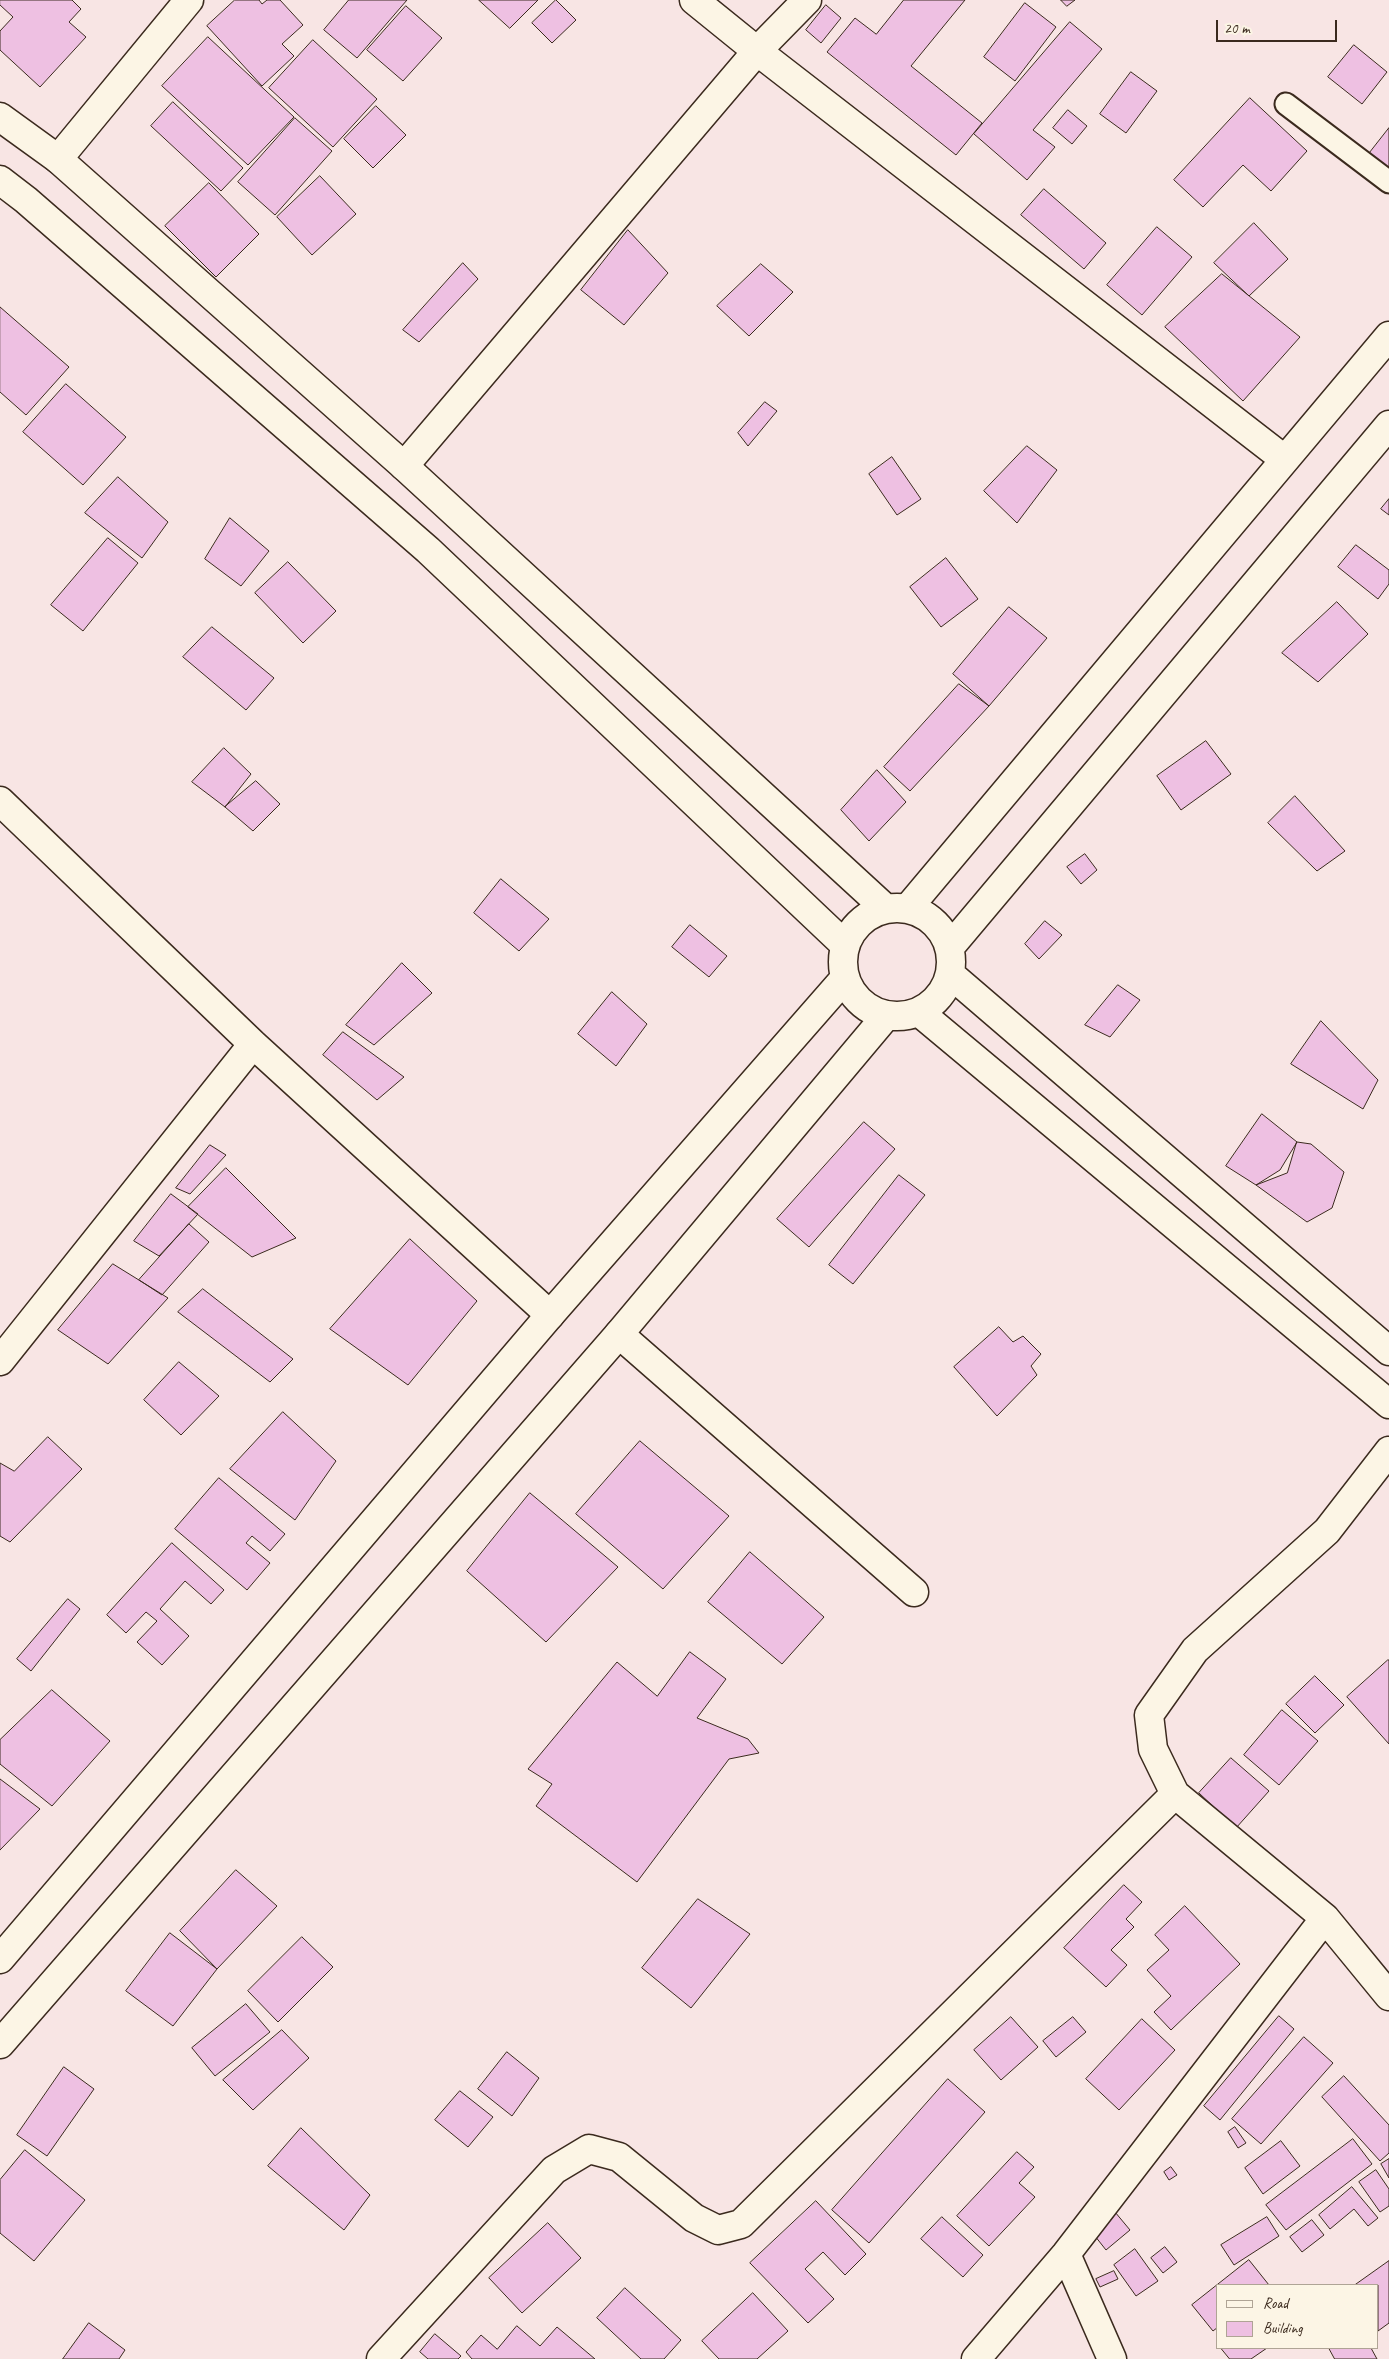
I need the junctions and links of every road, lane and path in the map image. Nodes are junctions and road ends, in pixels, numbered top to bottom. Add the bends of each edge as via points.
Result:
1 (189, 0) edge
2 (694, 0) edge
3 (807, 0) edge
4 (756, 51) junction
5 (1286, 104) dead end
6 (0, 117) edge
7 (58, 160) junction
8 (0, 180) edge
9 (1389, 182) edge
10 (1389, 336) edge
11 (1389, 425) edge
12 (1284, 459) junction
13 (404, 466) junction
14 (0, 801) edge
15 (897, 908) junction
16 (845, 945) junction
17 (950, 947) junction
18 (950, 974) junction
19 (844, 978) junction
20 (919, 1012) junction
21 (886, 1016) junction
22 (253, 1044) junction
23 (550, 1315) junction
24 (619, 1334) junction
25 (1387, 1345) edge
26 (0, 1361) edge
27 (1389, 1404) edge
28 (1389, 1451) edge
29 (914, 1592) dead end
30 (1175, 1794) junction
31 (1324, 1918) junction
32 (0, 1959) edge
33 (1389, 1996) edge
34 (0, 2044) edge
35 (1066, 2254) junction
36 (381, 2359) edge
37 (976, 2359) edge
38 (1112, 2359) edge

1 - 7 street
2 - 4 street
3 - 4 street
4 - 12 street
4 - 13 street
5 - 9 lane
6 - 7 street
7 - 13 street
8 - 16 street via 428,550
10 - 12 street
11 - 17 street
12 - 15 street
13 - 15 street
14 - 22 street
15 - 16 street via 868,916 854,928
15 - 17 street via 927,915 941,929
16 - 19 street
17 - 18 street
18 - 20 street via 939,997
18 - 25 street
19 - 21 street via 854,996 868,1008
19 - 23 street
20 - 21 street
20 - 27 street
21 - 24 street
22 - 23 street
22 - 26 street
23 - 32 street
24 - 29 street
24 - 34 street
28 - 30 street via 1327,1531 1195,1650 1149,1715 1153,1749
30 - 31 street
30 - 36 street via 741,2224 718,2230 694,2218 620,2157 589,2149 554,2170
31 - 33 street
31 - 35 street
35 - 37 street
35 - 38 street

